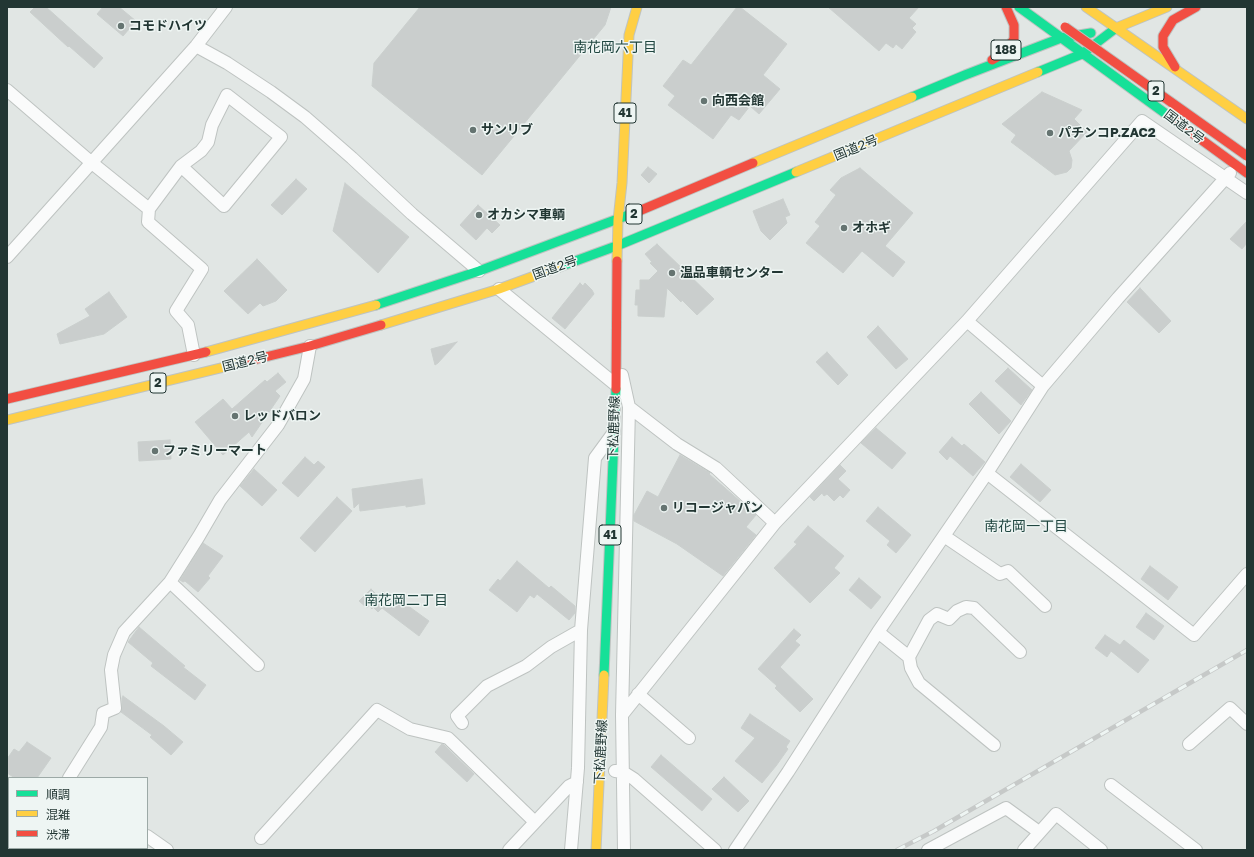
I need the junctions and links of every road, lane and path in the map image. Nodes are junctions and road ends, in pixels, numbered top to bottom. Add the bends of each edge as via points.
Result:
1 (226, 7) edge
2 (637, 7) edge
3 (1006, 7) edge
4 (1019, 7) edge
5 (1086, 7) edge
6 (1168, 7) edge
7 (1196, 7) edge
8 (1062, 25) dead end
9 (1116, 28) junction
10 (1061, 38) junction
11 (196, 46) junction
12 (1082, 54) junction
13 (1177, 69) junction
14 (965, 75) junction
15 (7, 90) edge
16 (1247, 119) edge
17 (1247, 154) edge
18 (92, 163) junction
19 (181, 166) junction
20 (1236, 166) junction
21 (1247, 174) edge
22 (1226, 178) junction
23 (1247, 193) edge
24 (149, 209) junction
25 (618, 220) junction
26 (619, 245) junction
27 (7, 257) edge
28 (479, 271) junction
29 (499, 289) junction
30 (967, 321) junction
31 (310, 346) junction
32 (616, 346) junction
33 (194, 354) junction
34 (616, 385) junction
35 (1043, 386) junction
36 (7, 399) edge
37 (629, 407) junction
38 (7, 420) edge
39 (614, 432) junction
40 (987, 473) junction
41 (775, 523) junction
42 (944, 536) junction
43 (1247, 574) edge
44 (170, 582) junction
45 (1045, 606) dead end
46 (581, 630) junction
47 (878, 632) junction
48 (1020, 652) dead end
49 (909, 657) junction
50 (258, 665) dead end
51 (638, 694) junction
52 (622, 715) junction
53 (462, 723) dead end
54 (1247, 724) edge
55 (689, 738) dead end
56 (1189, 744) dead end
57 (994, 745) dead end
58 (619, 772) junction
59 (70, 777) edge
60 (577, 782) junction
61 (1111, 785) dead end
62 (534, 822) junction
63 (1039, 832) junction
64 (148, 837) edge
65 (261, 838) dead end
66 (167, 850) edge
67 (509, 850) edge
68 (571, 850) edge
69 (596, 850) edge
70 (624, 850) edge
71 (715, 850) edge
72 (735, 850) edge
73 (928, 850) edge
74 (1024, 850) edge
75 (1102, 850) edge
76 (1196, 850) edge

1 - 11 street
2 - 25 main road, 下松鹿野線 / 41 via 629,35
3 - 14 main road, 188 via 1014,25 1014,39 1004,53
4 - 10 main road
5 - 9 main road
6 - 9 main road
7 - 13 main road via 1173,20 1163,36 1163,47
8 - 17 main road, 国道2号 / 2, bridge
9 - 10 main road, 国道2号 / 2
9 - 12 main road, 国道2号 / 2
9 - 13 main road, 2
10 - 12 main road
10 - 14 main road, 国道2号 / 2
11 - 18 street
11 - 28 street via 265,87 305,117
12 - 20 main road, 国道2号 / 2
12 - 26 main road, 国道2号 / 2
13 - 16 main road, 2
14 - 25 main road, 国道2号 / 2
15 - 18 street
17 - 20 street
18 - 24 street
18 - 27 street
19 - 19 street via 208,142 212,125 227,95 281,137 224,206
19 - 24 street
20 - 21 main road, 国道2号 / 2
20 - 22 street
22 - 23 street
22 - 30 street via 1142,121
22 - 35 street
24 - 33 street via 148,222 202,269 176,311 188,325
25 - 26 main road, 下松鹿野線 / 41
25 - 28 main road, 国道2号 / 2
26 - 29 main road, 国道2号 / 2
26 - 32 main road, 下松鹿野線 / 41
28 - 33 main road, 国道2号 / 2 via 370,307
29 - 31 main road, 国道2号 / 2
29 - 34 street
30 - 35 street
30 - 41 street
31 - 38 main road, 国道2号 / 2
31 - 44 street via 304,379 278,425 220,500
32 - 34 main road, 下松鹿野線 / 41
32 - 37 street
33 - 36 main road, 国道2号 / 2
34 - 39 main road, 下松鹿野線 / 41
35 - 40 street
37 - 41 street via 677,444 716,468
37 - 52 street
39 - 46 street via 595,458
39 - 69 main road, 下松鹿野線 / 41
40 - 42 street
40 - 43 street via 1194,635
41 - 51 street
42 - 45 street via 1000,574 1008,571
42 - 47 street
44 - 50 street
44 - 59 street via 124,632 114,655 111,670 115,708 104,714 101,727
46 - 53 street via 551,647 526,666 487,686 457,716
46 - 60 street via 583,768
47 - 49 street
47 - 72 street
48 - 49 street via 974,608 966,607 949,619 937,614 929,620
49 - 57 street via 911,668 919,683
51 - 52 street
51 - 55 street
52 - 58 street
54 - 56 street via 1230,708
58 - 70 street
58 - 71 street via 634,779
60 - 62 street via 569,786
60 - 68 street
61 - 76 street
62 - 65 street via 448,738 410,729 377,710
62 - 67 street
63 - 73 street via 1006,808
63 - 74 street
63 - 75 street via 1056,814
64 - 66 street

